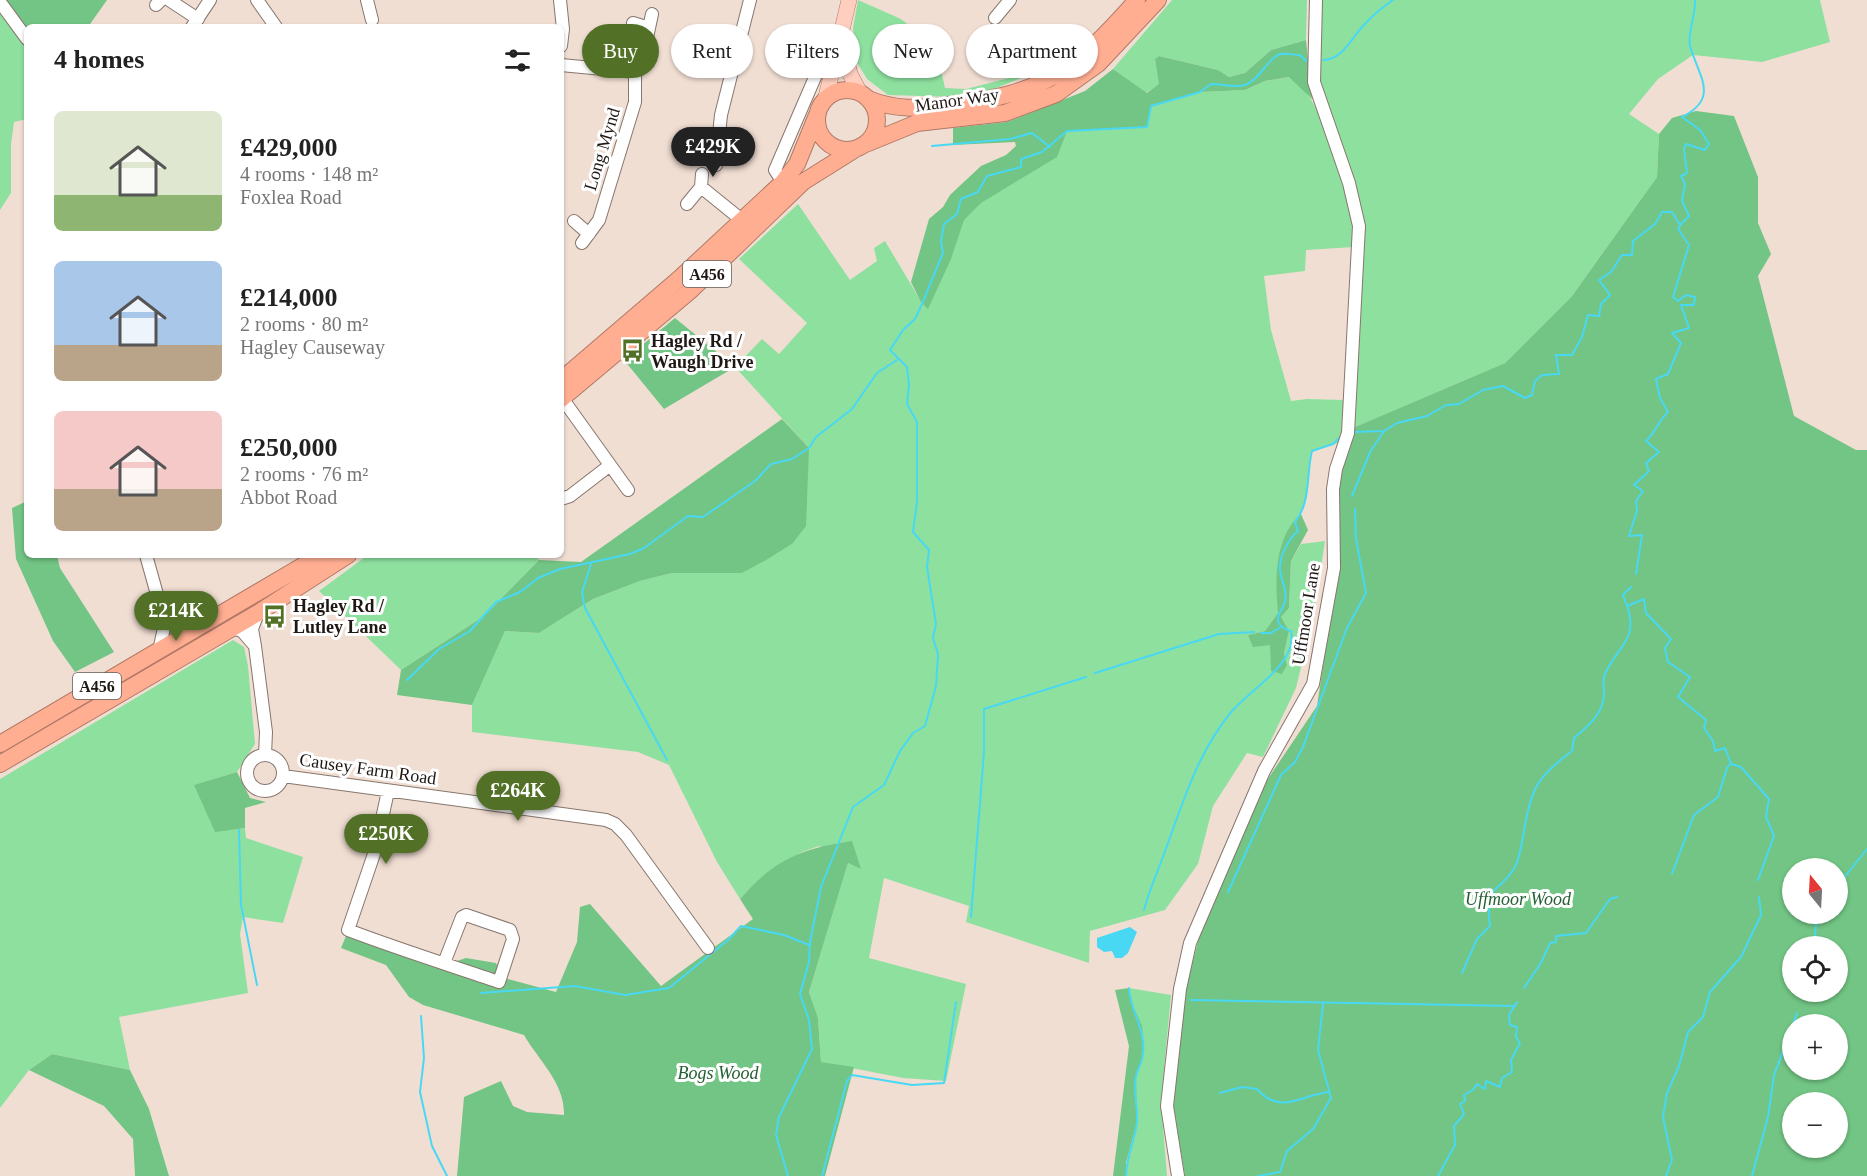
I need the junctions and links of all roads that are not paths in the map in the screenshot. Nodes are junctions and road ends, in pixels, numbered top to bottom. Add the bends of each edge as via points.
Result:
1 (168, 0) edge
2 (210, 0) edge
3 (257, 0) edge
4 (367, 0) edge
5 (561, 0) edge
6 (750, 0) edge
7 (849, 0) edge
8 (1010, 0) edge
9 (1137, 0) edge
10 (1158, 0) edge
11 (1316, 0) edge
12 (0, 2) edge
13 (652, 14) dead end
14 (995, 18) dead end
15 (372, 20) dead end
16 (195, 23) edge
17 (633, 23) dead end
18 (274, 24) edge
19 (563, 24) edge
20 (636, 24) edge
21 (650, 24) edge
22 (844, 24) edge
23 (24, 35) edge
24 (564, 65) edge
25 (582, 67) edge
26 (635, 78) edge
27 (815, 78) edge
28 (831, 78) edge
29 (853, 78) edge
30 (864, 96) junction
31 (826, 97) junction
32 (817, 115) junction
33 (861, 147) junction
34 (716, 165) dead end
35 (702, 174) dead end
36 (783, 182) junction
37 (701, 187) junction
38 (687, 204) dead end
39 (743, 221) junction
40 (574, 222) dead end
41 (564, 377) edge
42 (564, 396) edge
43 (564, 401) edge
44 (609, 466) junction
45 (628, 490) dead end
46 (564, 498) edge
47 (147, 558) edge
48 (316, 558) edge
49 (343, 558) edge
50 (258, 613) junction
51 (165, 622) junction
52 (232, 628) junction
53 (195, 631) junction
54 (255, 646) junction
55 (159, 651) junction
56 (0, 744) edge
57 (265, 755) junction
58 (0, 765) edge
59 (283, 776) junction
60 (388, 791) junction
61 (708, 948) dead end
62 (444, 963) junction
63 (1178, 1176) edge

1 - 16 street
2 - 16 street
3 - 18 street
4 - 15 street
5 - 19 street
6 - 34 street via 722,115
7 - 22 main road
8 - 14 street
9 - 30 highway, Manor Way via 1080,59 1044,84 990,101 902,109
10 - 33 highway, Manor Way / A456 via 1098,64 1056,94 1005,113 917,123
11 - 63 street, Uffmoor Lane via 1314,82 1349,183 1359,226 1348,433 1333,489 1334,568 1313,684 1264,771 1190,943 1183,969 1167,1106
12 - 23 street
13 - 21 street, Long Mynd
17 - 20 street
24 - 25 street
26 - 40 street, Long Mynd via 630,122 599,220 586,238
27 - 36 street via 775,170
28 - 31 main road
29 - 30 main road
30 - 31 highway via 837,90
30 - 33 highway via 876,111 878,123
31 - 32 highway, A456
32 - 33 highway via 817,126 828,143
32 - 36 highway, A456 via 797,164
33 - 42 highway, A456 via 803,183 691,290
35 - 37 street
36 - 39 highway, A456
37 - 38 street
37 - 39 street
39 - 41 highway, A456
43 - 44 street
44 - 45 street
44 - 46 street
47 - 51 street
48 - 53 highway, A456
49 - 50 highway, A456
50 - 52 highway, A456
50 - 54 street via 252,629
51 - 53 street
51 - 55 street
52 - 54 street via 242,631
52 - 58 highway, A456
53 - 55 highway, A456
54 - 57 street
55 - 56 highway, A456
57 - 59 street via 278,760
57 - 59 street via 248,765 250,784 260,791 270,791
59 - 60 street, Causey Farm Road
60 - 61 street, Causey Farm Road via 594,817 615,824
60 - 62 street via 375,851 348,930
62 - 62 street via 499,982 513,939 510,930 466,915

